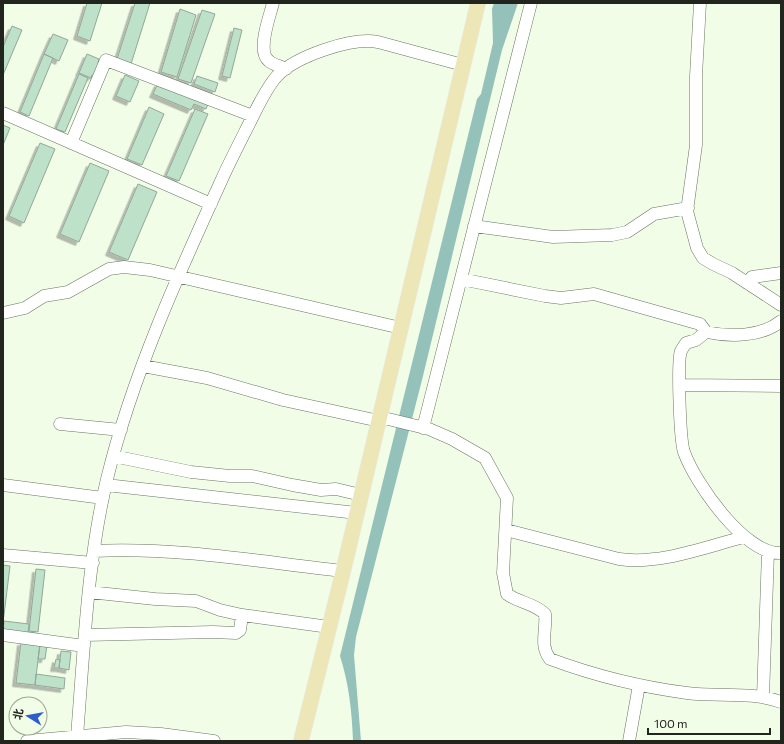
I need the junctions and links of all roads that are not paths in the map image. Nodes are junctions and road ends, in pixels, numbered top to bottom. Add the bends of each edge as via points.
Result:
1 (273, 3) edge
2 (478, 3) edge
3 (531, 3) edge
4 (700, 3) edge
5 (463, 65) junction
6 (286, 69) junction
7 (3, 113) edge
8 (253, 116) junction
9 (71, 142) junction
10 (211, 204) junction
11 (688, 208) junction
12 (474, 226) junction
13 (781, 273) edge
14 (179, 277) junction
15 (461, 279) junction
16 (747, 283) junction
17 (781, 305) edge
18 (3, 313) edge
19 (781, 321) edge
20 (401, 328) junction
21 (706, 332) junction
22 (143, 366) junction
23 (680, 384) junction
24 (781, 386) edge
25 (379, 419) junction
26 (60, 424) dead end
27 (423, 428) junction
28 (121, 430) junction
29 (114, 456) junction
30 (3, 485) edge
31 (106, 485) junction
32 (361, 495) junction
33 (103, 498) junction
34 (357, 513) junction
35 (506, 530) junction
36 (744, 538) junction
37 (768, 552) junction
38 (781, 554) edge
39 (3, 555) edge
40 (94, 557) junction
41 (343, 571) junction
42 (89, 592) junction
43 (242, 615) junction
44 (329, 627) junction
45 (3, 635) edge
46 (85, 641) junction
47 (639, 685) junction
48 (763, 697) junction
49 (781, 702) edge
50 (76, 736) junction
51 (126, 736) edge
52 (26, 741) edge
53 (214, 741) edge
54 (301, 741) edge
55 (629, 741) edge

1 - 6 street via 263,45 264,55 268,61
2 - 5 main road
3 - 12 street
4 - 11 street via 696,70 696,145
5 - 6 street via 369,40 312,54
5 - 20 main road
6 - 8 street via 277,76
7 - 9 street
8 - 9 street via 106,60
8 - 10 street
9 - 10 street
10 - 14 street
11 - 12 street via 654,214 627,232 612,234 553,237
11 - 16 street via 697,248 703,258
12 - 15 street
13 - 16 street via 752,277
14 - 18 street via 124,267 109,269 68,292 44,296 25,308
14 - 20 street
14 - 22 street
15 - 21 street via 561,298 594,294 700,324
15 - 27 street
16 - 17 street
19 - 21 street via 761,332 744,335
20 - 25 main road
21 - 23 street via 696,340 686,343 681,352
22 - 25 street via 207,378 283,400
22 - 28 street
23 - 24 street
23 - 36 street via 680,432 683,451 716,505
25 - 27 street
25 - 32 main road
26 - 28 street
27 - 35 street via 452,439 485,458 507,498
28 - 29 street
29 - 31 street
29 - 32 street via 191,472 252,476
30 - 33 street
31 - 33 street
31 - 34 street
32 - 34 main road
33 - 40 street
34 - 41 main road
35 - 36 street via 636,562
35 - 47 street via 503,573 507,594 514,600 538,607 544,614 545,653 550,659
36 - 37 street
37 - 38 street
37 - 48 street
39 - 40 street
40 - 41 street via 126,550 181,552
40 - 42 street
41 - 44 main road
42 - 43 street via 155,600 196,601
42 - 46 street
43 - 44 street
43 - 46 street via 240,630 236,634 213,632
44 - 54 main road
45 - 46 street
46 - 50 street
47 - 48 street via 689,693
47 - 55 street
48 - 49 street
50 - 51 street
50 - 52 street
51 - 53 street via 161,734

